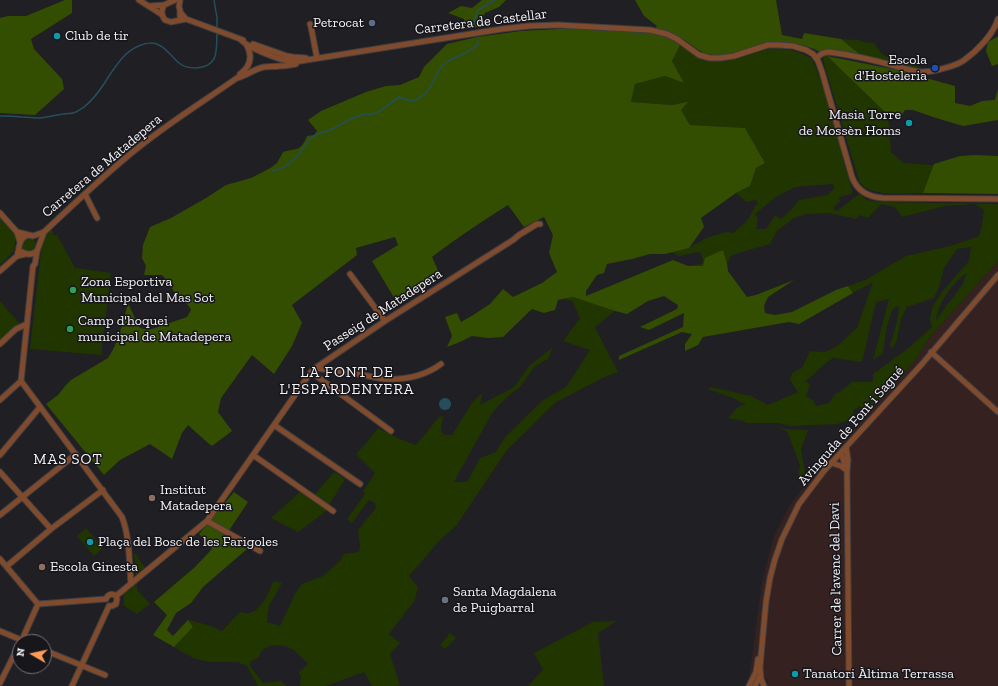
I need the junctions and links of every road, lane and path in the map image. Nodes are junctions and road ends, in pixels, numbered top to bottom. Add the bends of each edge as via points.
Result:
1 (139, 0) edge
2 (175, 0) edge
3 (180, 0) edge
4 (166, 4) junction
5 (149, 6) junction
6 (180, 10) junction
7 (161, 14) junction
8 (188, 19) junction
9 (998, 19) edge
10 (176, 21) junction
11 (310, 24) dead end
12 (241, 40) junction
13 (246, 44) junction
14 (258, 46) junction
15 (277, 58) junction
16 (315, 58) junction
17 (817, 58) junction
18 (304, 61) junction
19 (268, 66) junction
20 (237, 78) junction
21 (85, 194) junction
22 (998, 199) edge
23 (0, 213) edge
24 (97, 218) dead end
25 (540, 224) dead end
26 (17, 232) junction
27 (44, 232) junction
28 (31, 235) junction
29 (20, 244) junction
30 (39, 244) junction
31 (37, 251) junction
32 (26, 254) junction
33 (17, 256) junction
34 (33, 266) junction
35 (0, 271) edge
36 (350, 274) dead end
37 (998, 275) edge
38 (385, 321) junction
39 (27, 324) junction
40 (0, 344) edge
41 (931, 352) junction
42 (440, 364) dead end
43 (316, 368) junction
44 (311, 372) junction
45 (21, 381) junction
46 (0, 400) edge
47 (40, 407) junction
48 (998, 412) edge
49 (274, 425) junction
50 (391, 431) dead end
51 (846, 447) junction
52 (841, 453) junction
53 (76, 454) junction
54 (0, 455) edge
55 (253, 455) junction
56 (832, 463) junction
57 (846, 471) junction
58 (0, 472) edge
59 (360, 484) dead end
60 (102, 490) junction
61 (22, 497) junction
62 (332, 511) dead end
63 (0, 515) edge
64 (207, 521) junction
65 (51, 529) junction
66 (260, 552) dead end
67 (0, 559) edge
68 (7, 566) junction
69 (131, 584) junction
70 (116, 596) junction
71 (106, 599) junction
72 (38, 604) junction
73 (109, 606) junction
74 (763, 624) junction
75 (0, 631) edge
76 (25, 634) edge
77 (12, 637) edge
78 (52, 653) edge
79 (12, 661) edge
80 (82, 665) junction
81 (105, 675) dead end
82 (760, 676) junction
83 (0, 683) edge
84 (72, 686) edge
85 (749, 686) edge
86 (755, 686) edge
87 (764, 686) edge
88 (849, 686) edge

1 - 5 street
2 - 4 street
3 - 6 street
4 - 5 street
4 - 6 street via 174,4
4 - 7 street
5 - 7 street
6 - 8 street
6 - 10 street via 180,17
7 - 10 street via 168,22
8 - 10 street
8 - 12 street
9 - 17 street via 986,39 972,53 959,63 943,69 922,72 829,52 820,54
11 - 16 street
12 - 13 street, Carretera de Castellar
12 - 14 street, Carretera de Castellar
13 - 15 street, Carretera de Castellar
13 - 20 street via 250,52 249,65
14 - 15 street
14 - 16 street, Carretera de Castellar via 287,56
15 - 18 street, Carretera de Castellar
15 - 19 street
16 - 17 street, Carretera de Castellar via 502,29 558,25 650,30 667,34 710,58 734,56 773,45 802,48
16 - 18 street, Carretera de Castellar
17 - 22 street via 852,177 863,192 883,198
18 - 19 street, Carretera de Matadepera via 297,64
19 - 20 street, Carretera de Matadepera
20 - 21 street, Carretera de Matadepera via 139,147
21 - 24 street
21 - 27 street, Carretera de Matadepera
23 - 26 street
25 - 38 street, Passeig de Matadepera
26 - 28 street
26 - 29 street
27 - 28 street
27 - 30 street
28 - 29 street via 24,236
28 - 30 street
29 - 32 street via 21,250
29 - 33 street
30 - 31 street
31 - 32 street
31 - 34 street
32 - 33 street
32 - 34 street via 32,259
33 - 35 street
34 - 39 street
36 - 38 street
37 - 41 street, Avinguda de Font i Sagué
38 - 43 street, Passeig de Matadepera
39 - 40 street via 16,329
39 - 45 street
41 - 48 street
41 - 51 street, Avinguda de Font i Sagué
42 - 43 street via 422,375 392,379
43 - 44 street, Passeig de Matadepera
44 - 49 street, Passeig de Matadepera
44 - 50 street
45 - 46 street
45 - 47 street
47 - 53 street
47 - 54 street
49 - 55 street, Passeig de Matadepera
49 - 59 street
51 - 52 street, Avinguda de Font i Sagué
51 - 57 street, Carrer de l'avenc del Davi
52 - 56 street, Avinguda de Font i Sagué
52 - 57 street, Carrer de l'avenc del Davi
53 - 60 street
53 - 61 street
55 - 62 street
55 - 64 street, Passeig de Matadepera
56 - 57 street
56 - 74 street, Avinguda de Font i Sagué via 800,504 783,535 767,591
57 - 88 street, Carrer de l'avenc del Davi
58 - 61 street
60 - 65 street
60 - 69 street via 125,524
61 - 63 street
61 - 65 street
64 - 66 street
64 - 69 street, Passeig de Matadepera
65 - 68 street
67 - 68 street
68 - 72 street
69 - 70 street, Passeig de Matadepera
70 - 71 street via 110,595
70 - 73 street via 116,604
71 - 72 street
71 - 73 street
72 - 76 street
73 - 80 street
74 - 82 street, Avinguda de Font i Sagué
74 - 85 street via 756,672
75 - 77 street
78 - 80 street
79 - 83 street
80 - 81 street
80 - 84 street
82 - 86 street
82 - 87 street, Avinguda de Font i Sagué

